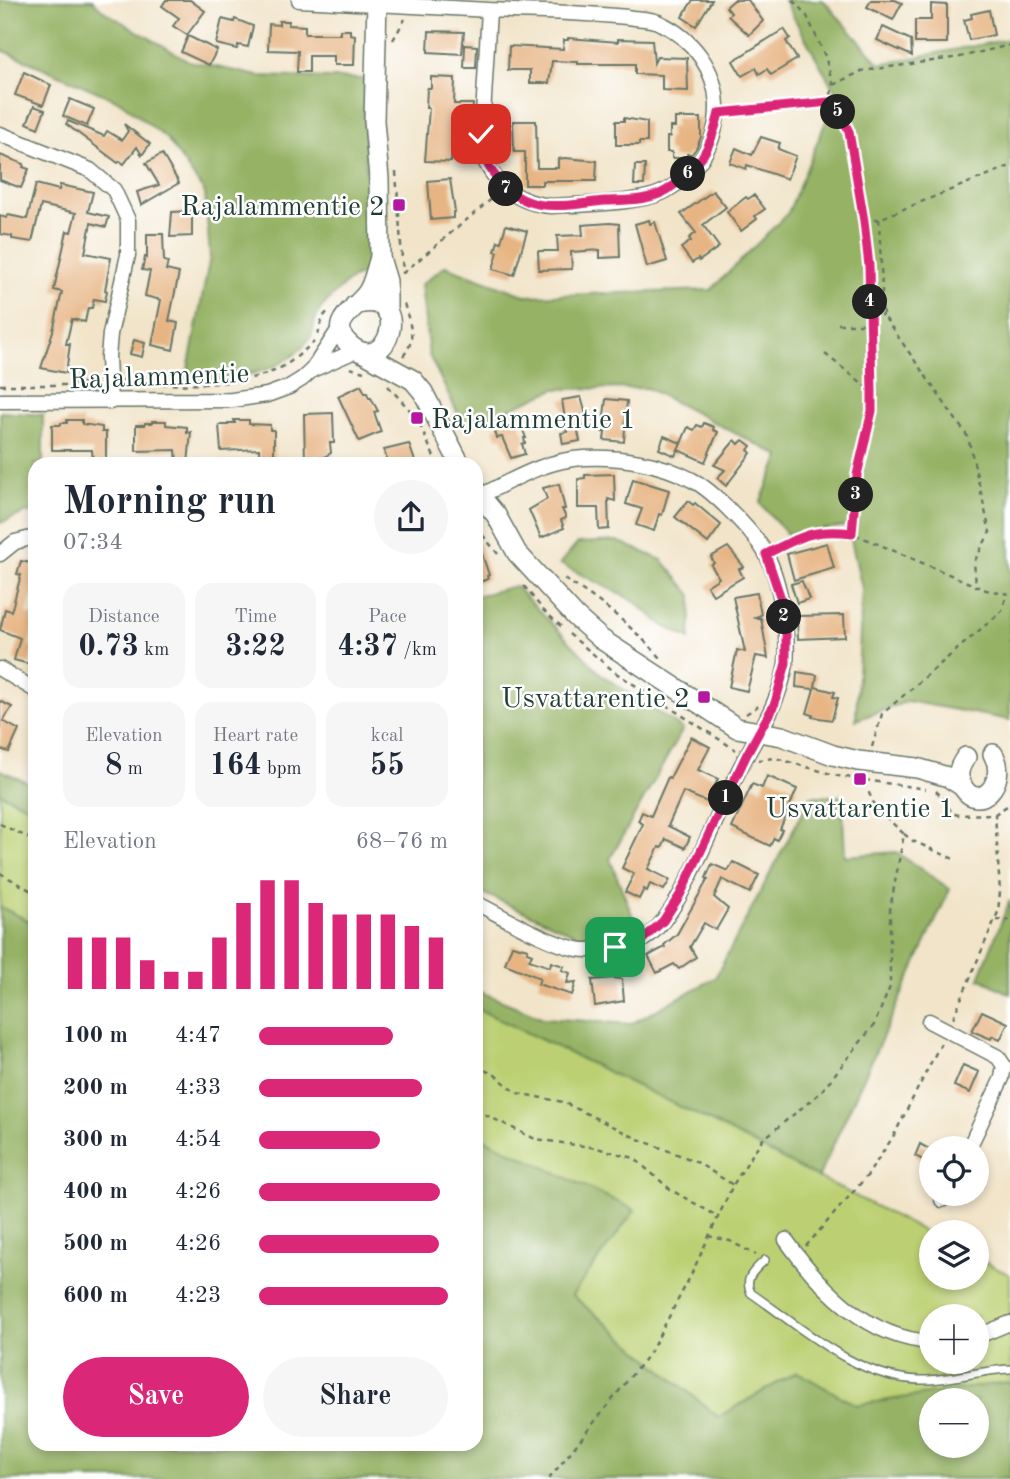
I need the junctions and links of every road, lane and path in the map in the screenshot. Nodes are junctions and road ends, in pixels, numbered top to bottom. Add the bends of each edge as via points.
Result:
1 (299, 0) edge
2 (793, 0) edge
3 (377, 2) edge
4 (489, 10) junction
5 (1010, 45) edge
6 (833, 85) junction
7 (829, 102) junction
8 (719, 113) junction
9 (0, 134) edge
10 (1010, 166) edge
11 (505, 188) junction
12 (879, 219) junction
13 (864, 221) junction
14 (380, 258) junction
15 (403, 273) dead end
16 (355, 305) junction
17 (870, 315) junction
18 (883, 315) junction
19 (389, 321) junction
20 (838, 324) dead end
21 (870, 324) junction
22 (341, 326) junction
23 (317, 339) dead end
24 (360, 351) junction
25 (825, 354) dead end
26 (312, 370) junction
27 (109, 379) junction
28 (413, 380) junction
29 (0, 385) edge
30 (872, 391) junction
31 (0, 401) edge
32 (110, 402) junction
33 (457, 457) edge
34 (483, 492) edge
35 (483, 501) edge
36 (852, 533) junction
37 (28, 539) edge
38 (0, 554) edge
39 (766, 554) junction
40 (562, 578) dead end
41 (976, 585) junction
42 (1008, 594) edge
43 (667, 664) dead end
44 (0, 669) edge
45 (28, 686) edge
46 (761, 731) junction
47 (872, 747) dead end
48 (966, 757) junction
49 (1002, 757) edge
50 (917, 768) junction
51 (962, 786) junction
52 (1002, 789) edge
53 (868, 790) dead end
54 (995, 814) dead end
55 (0, 824) edge
56 (904, 834) junction
57 (28, 838) edge
58 (956, 860) dead end
59 (0, 873) edge
60 (28, 889) edge
61 (483, 906) edge
62 (996, 920) junction
63 (1010, 920) edge
64 (929, 1021) dead end
65 (947, 1032) junction
66 (483, 1069) edge
67 (483, 1113) edge
68 (975, 1136) edge
69 (733, 1185) junction
70 (717, 1216) junction
71 (708, 1236) junction
72 (786, 1240) dead end
73 (798, 1256) junction
74 (765, 1260) joint
75 (1010, 1324) edge
76 (989, 1332) edge
77 (919, 1341) edge
78 (1010, 1369) edge
79 (549, 1479) edge

1 - 3 street
2 - 6 path via 817,37
3 - 4 street
3 - 14 street via 374,121
4 - 8 street via 656,21 691,42 710,69
4 - 11 street via 481,150 486,165
5 - 6 path via 862,71
6 - 7 path
7 - 8 path
7 - 13 path via 849,132
8 - 11 street via 702,160 665,192 552,206 525,201
9 - 27 street via 90,170 114,190 128,219 128,255 110,334
10 - 12 path
11 - 15 path
12 - 13 path
12 - 18 path
13 - 17 path
14 - 16 street via 368,292
14 - 19 street via 387,281
16 - 19 street via 373,303
16 - 22 street
17 - 18 path
17 - 21 path
18 - 41 path via 968,437 990,532 974,562
19 - 24 street via 384,345
19 - 28 street via 400,359
20 - 21 path
21 - 30 path
22 - 24 street via 345,340
22 - 26 street, Rajalammentie
23 - 27 path via 274,371 244,380 156,383
24 - 26 street, Rajalammentie
24 - 28 street
25 - 30 path
26 - 32 street, Rajalammentie via 289,387 267,395
27 - 29 path via 73,385
27 - 32 street
28 - 33 street via 433,407
30 - 36 path
31 - 32 street, Rajalammentie
34 - 39 street via 551,463 585,458 641,461 693,480 734,514
35 - 46 street via 517,552 601,639 737,728
36 - 39 path via 828,530 803,535
36 - 41 path
37 - 38 street
39 - 46 street via 783,605 786,663
40 - 43 path via 621,618
41 - 42 path
42 - 47 path via 1002,611 882,714
44 - 45 street
46 - 50 street via 858,761
46 - 61 street via 680,895 663,921 641,941 578,949
48 - 49 street via 979,751
48 - 50 street
48 - 51 street via 958,771
49 - 52 street
50 - 51 street
51 - 52 street via 978,797
53 - 56 path via 876,808
54 - 62 path
55 - 57 path
56 - 58 path via 912,842
56 - 69 path via 890,909 890,987 874,1025 820,1093 761,1141
59 - 60 path
62 - 63 path
62 - 65 path
64 - 65 street
65 - 68 street via 998,1057 1004,1066
65 - 73 path via 893,1137 867,1176
66 - 69 path via 517,1093 564,1102 695,1161
67 - 70 path via 535,1139 634,1158 671,1190
69 - 70 path
70 - 71 path
71 - 74 path via 730,1241
71 - 79 path via 650,1351
72 - 73 street
73 - 77 street via 855,1315 883,1331
74 - 78 lane via 748,1280 751,1293 854,1364 880,1375 921,1380
75 - 76 street

